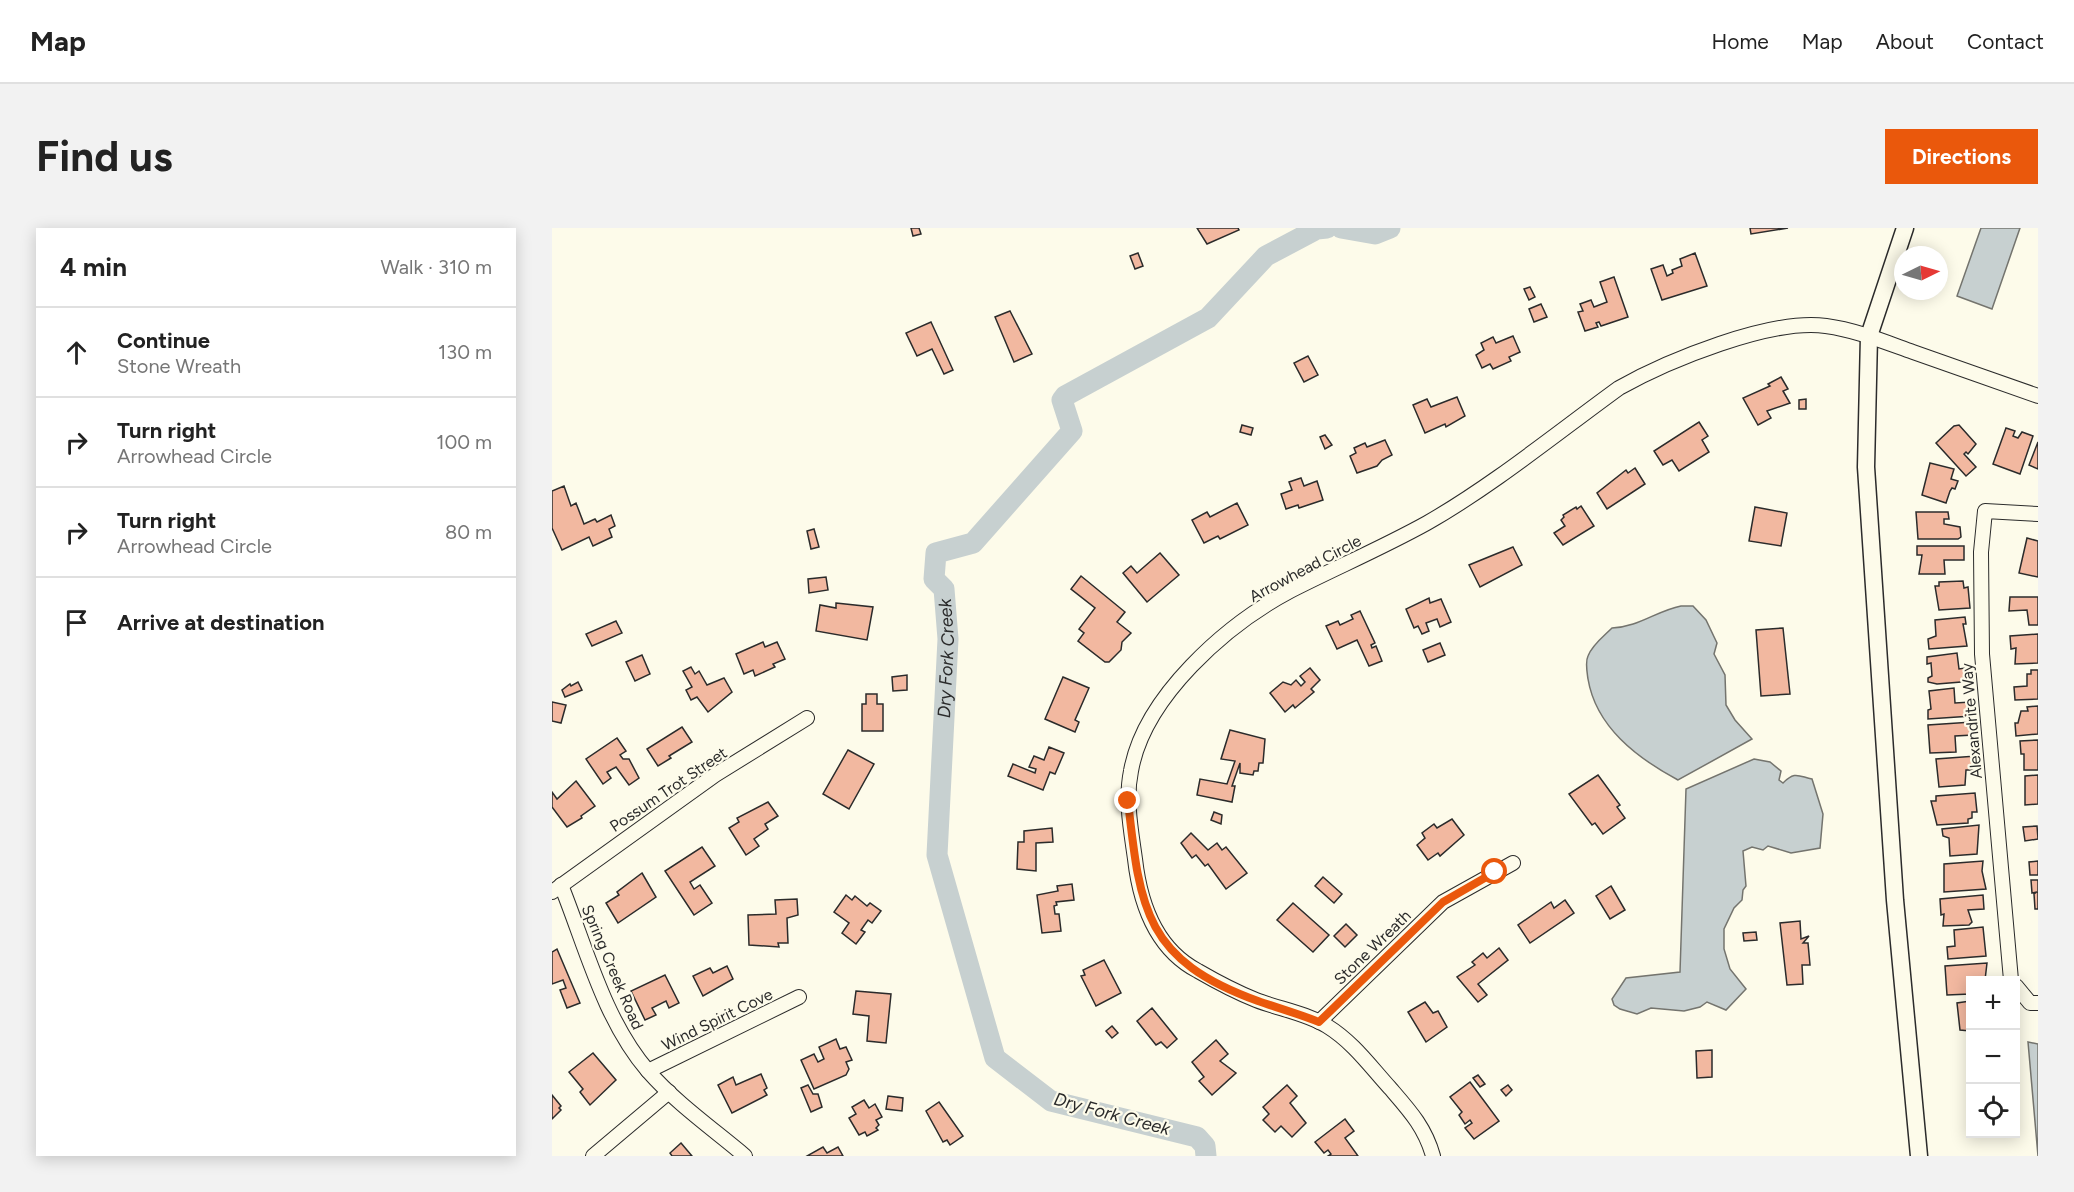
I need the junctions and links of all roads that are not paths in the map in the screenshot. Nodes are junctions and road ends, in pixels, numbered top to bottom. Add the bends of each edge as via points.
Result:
1 (1905, 228) edge
2 (1869, 336) junction
3 (2038, 396) edge
4 (2038, 514) edge
5 (807, 718) dead end
6 (1513, 863) dead end
7 (556, 888) edge
8 (2011, 976) edge
9 (2020, 991) edge
10 (800, 997) dead end
11 (2038, 1003) edge
12 (1319, 1022) junction
13 (648, 1071) junction
14 (669, 1092) junction
15 (593, 1156) edge
16 (745, 1156) edge
17 (1433, 1156) edge
18 (1919, 1156) edge

1 - 2 main road
2 - 3 street, Arrowhead Circle
2 - 12 street, Arrowhead Circle via 1825,326 1774,329 1647,372 1426,524 1261,608 1235,627 1171,690 1144,732 1128,791 1137,876 1148,913 1165,945 1192,968 1257,1001
2 - 18 main road via 1866,467 1896,900
4 - 8 street, Alexandrite Way via 1985,511 1981,552 1982,654
5 - 7 street, Possum Trot Street via 715,775
6 - 12 street, Stone Wreath via 1443,902
7 - 13 street, Spring Creek Road via 617,1024
9 - 11 street via 2031,1003
10 - 13 street, Wind Spirit Cove
12 - 17 street, Arrowhead Circle via 1344,1038 1415,1116 1427,1135
13 - 14 street, Spring Creek Road
14 - 15 street
14 - 16 street, Spring Creek Road

